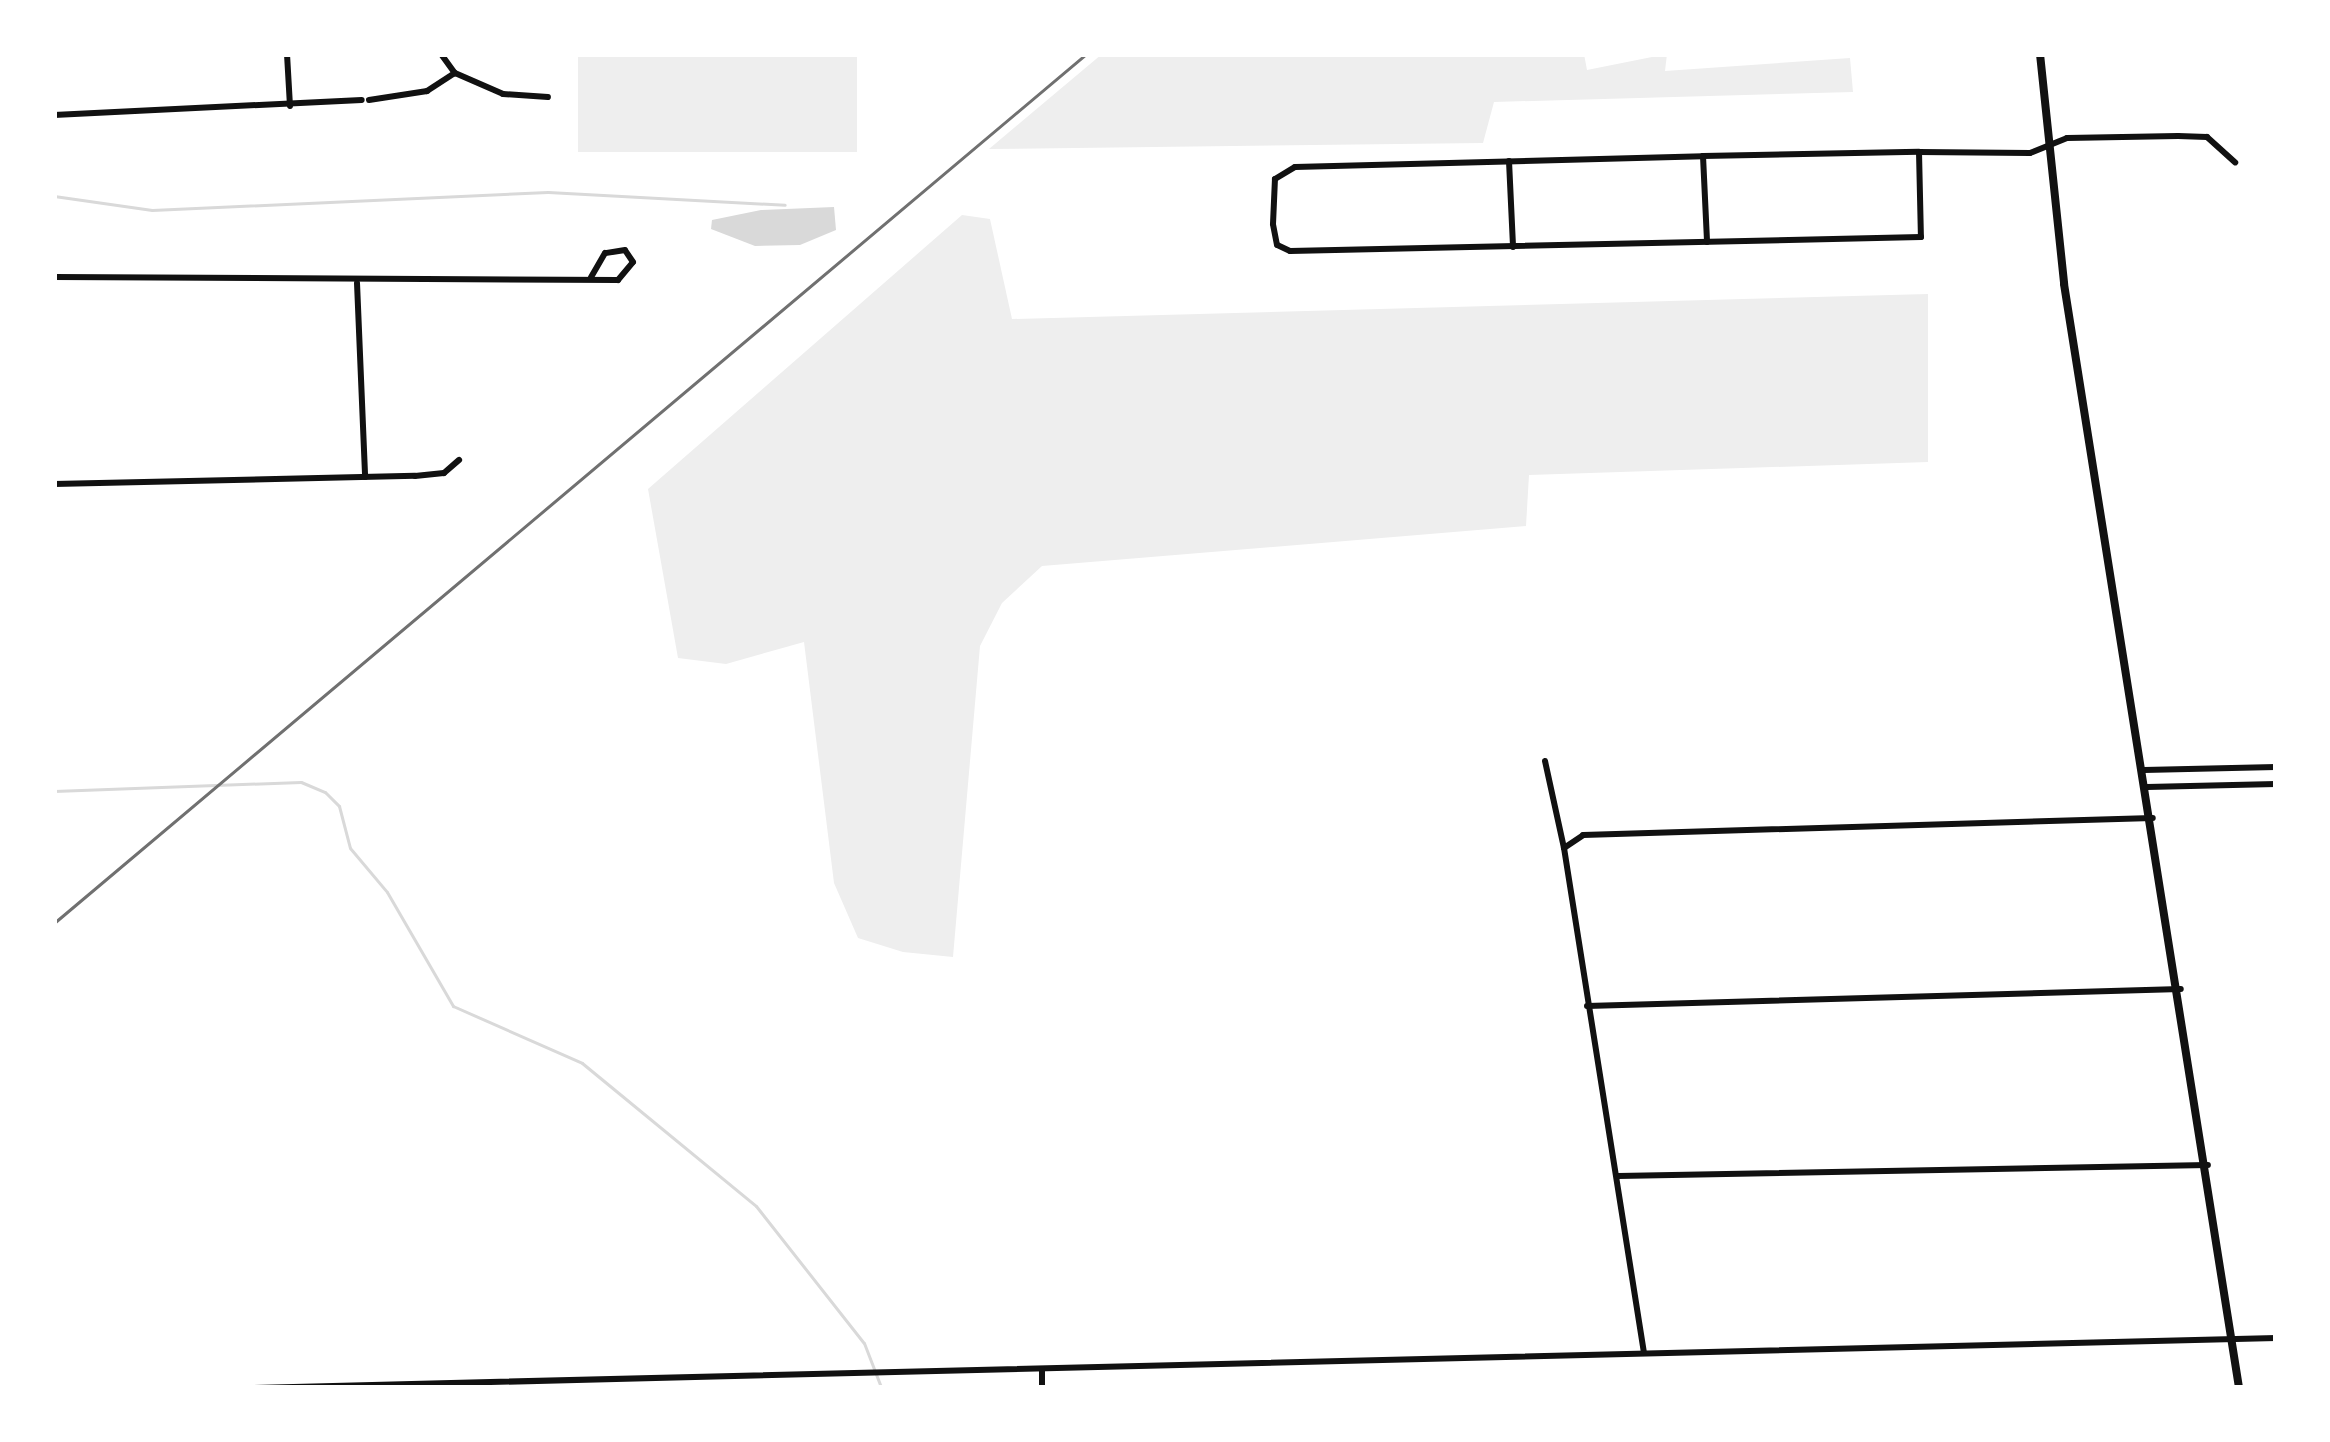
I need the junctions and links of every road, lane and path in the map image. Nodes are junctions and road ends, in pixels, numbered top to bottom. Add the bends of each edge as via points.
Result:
1 (287, 54) edge
2 (441, 54) edge
3 (2040, 54) edge
4 (455, 73) junction
5 (548, 97) dead end
6 (290, 106) junction
7 (54, 115) edge
8 (2045, 145) junction
9 (1919, 152) junction
10 (1703, 156) junction
11 (1509, 161) junction
12 (2235, 162) dead end
13 (1707, 243) junction
14 (1513, 247) junction
15 (54, 277) edge
16 (591, 278) junction
17 (357, 283) junction
18 (459, 460) dead end
19 (365, 477) junction
20 (54, 484) edge
21 (1545, 761) dead end
22 (2276, 767) edge
23 (2144, 770) junction
24 (2276, 784) edge
25 (2147, 787) junction
26 (2153, 818) junction
27 (1564, 848) junction
28 (2181, 989) junction
29 (1587, 1006) junction
30 (2208, 1165) junction
31 (1616, 1176) junction
32 (2276, 1338) edge
33 (2235, 1340) junction
34 (1644, 1353) junction
35 (1042, 1369) junction
36 (249, 1388) edge
37 (1042, 1388) edge
38 (2239, 1388) edge

1 - 6 street
2 - 4 street
3 - 8 street
4 - 5 street via 503,94
4 - 6 street via 412,96
6 - 7 street
8 - 9 street via 2030,153
8 - 12 street via 2207,136
8 - 23 street
9 - 10 street
9 - 13 street via 1921,237
10 - 11 street
10 - 13 street
11 - 14 street
11 - 14 street via 1291,169 1275,179 1273,194 1277,245 1290,251
13 - 14 street
15 - 17 street via 251,272
16 - 16 street via 618,280 633,262 625,250 605,253
16 - 17 street
17 - 19 street
18 - 19 street via 444,472
19 - 20 street
21 - 27 street
22 - 23 street
23 - 25 street
24 - 25 street
25 - 26 street
26 - 27 street via 1572,840
26 - 28 street
27 - 29 street
28 - 29 street
28 - 30 street
29 - 31 street
30 - 31 street
30 - 33 street
31 - 34 street
32 - 33 street
33 - 34 street
33 - 38 street
34 - 35 street
35 - 36 street
35 - 37 street

